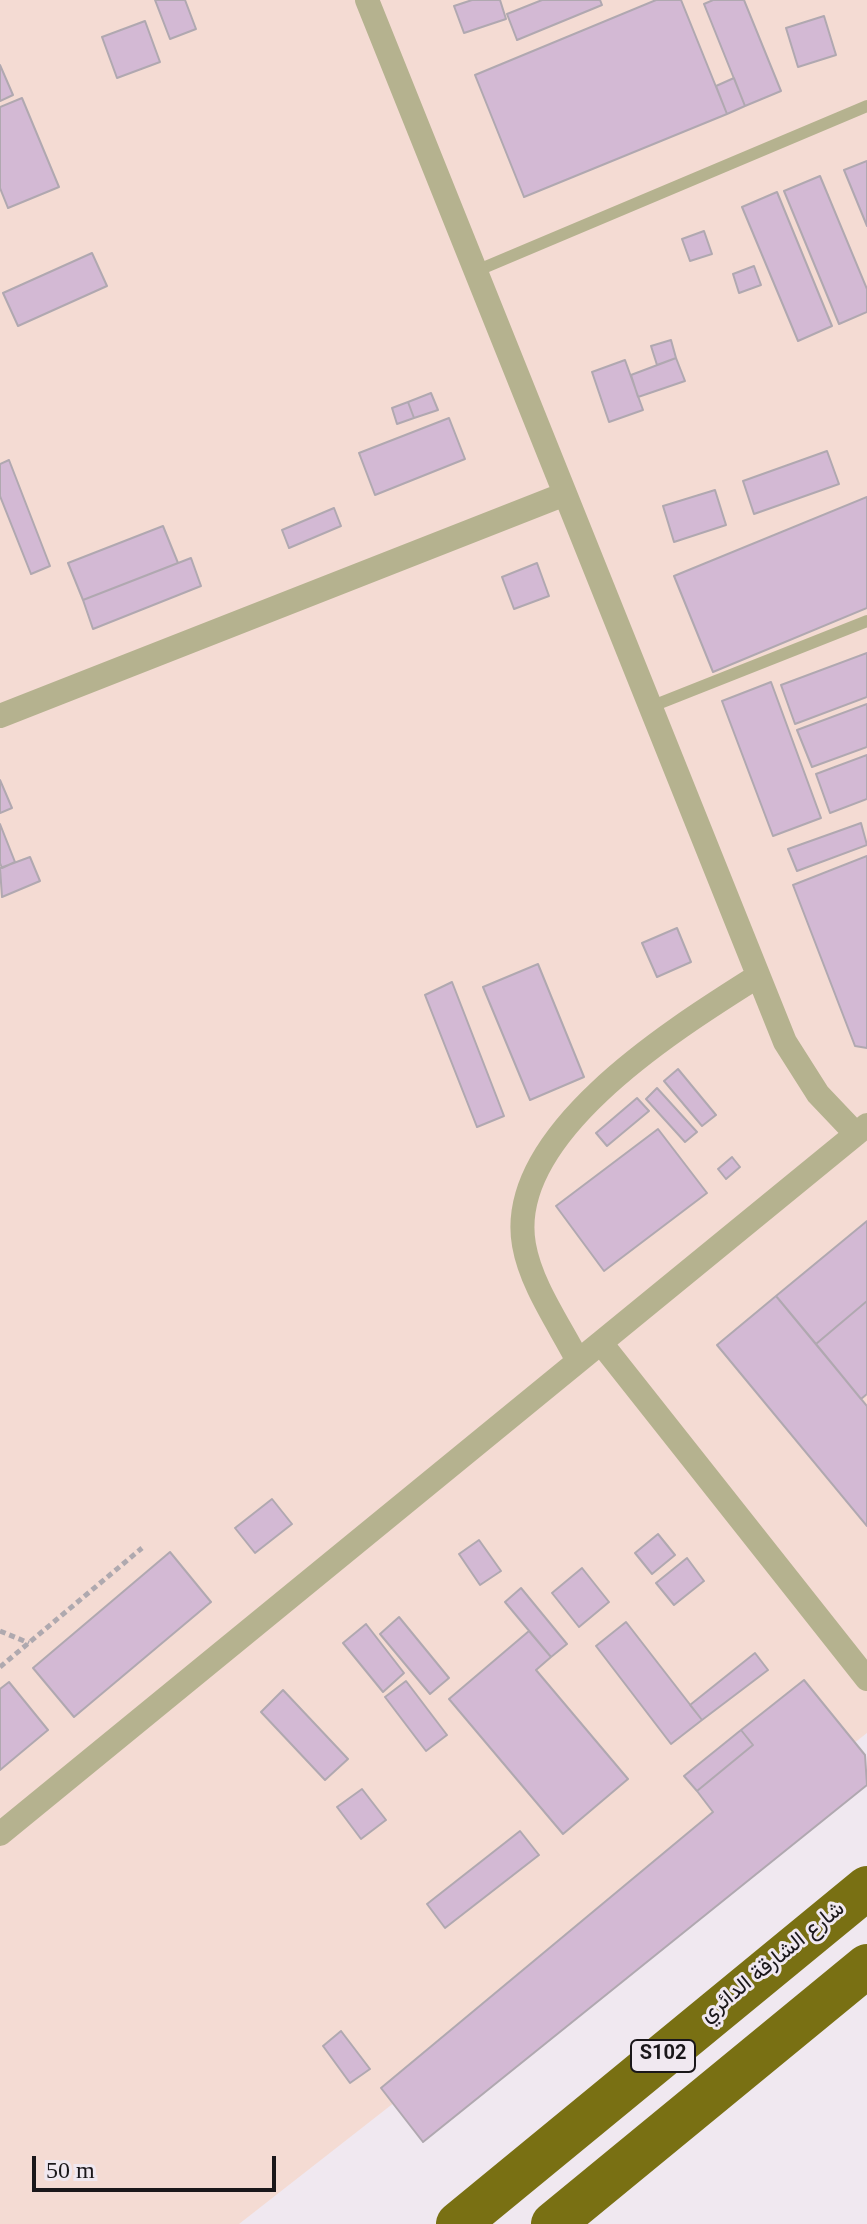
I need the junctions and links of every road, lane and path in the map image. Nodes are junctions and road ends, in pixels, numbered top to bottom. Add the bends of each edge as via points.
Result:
1 (367, 0) edge
2 (867, 106) edge
3 (476, 271) junction
4 (565, 494) junction
5 (867, 621) edge
6 (650, 707) junction
7 (0, 716) edge
8 (758, 976) junction
9 (861, 1130) edge
10 (601, 1343) junction
11 (578, 1361) junction
12 (142, 1548) dead end
13 (0, 1631) edge
14 (29, 1643) junction
15 (0, 1667) edge
16 (867, 1679) edge
17 (0, 1834) edge
18 (867, 1888) edge
19 (867, 1966) edge
20 (650, 2144) junction
21 (458, 2224) edge
22 (553, 2224) edge
23 (575, 2224) edge

1 - 3 street
2 - 3 lane
3 - 4 street
4 - 6 street
4 - 7 street
5 - 6 lane
6 - 8 street
8 - 9 street via 800,1069 818,1094
8 - 11 street via 687,1021 620,1073 585,1106 539,1164 523,1214 523,1241 529,1267
9 - 10 street
10 - 11 street
10 - 16 street
11 - 17 street
12 - 14 path
13 - 14 path
14 - 15 path
18 - 21 highway, شارع الشارقة الدائري / S102
19 - 20 highway, S102
20 - 22 highway, S102
20 - 23 highway

